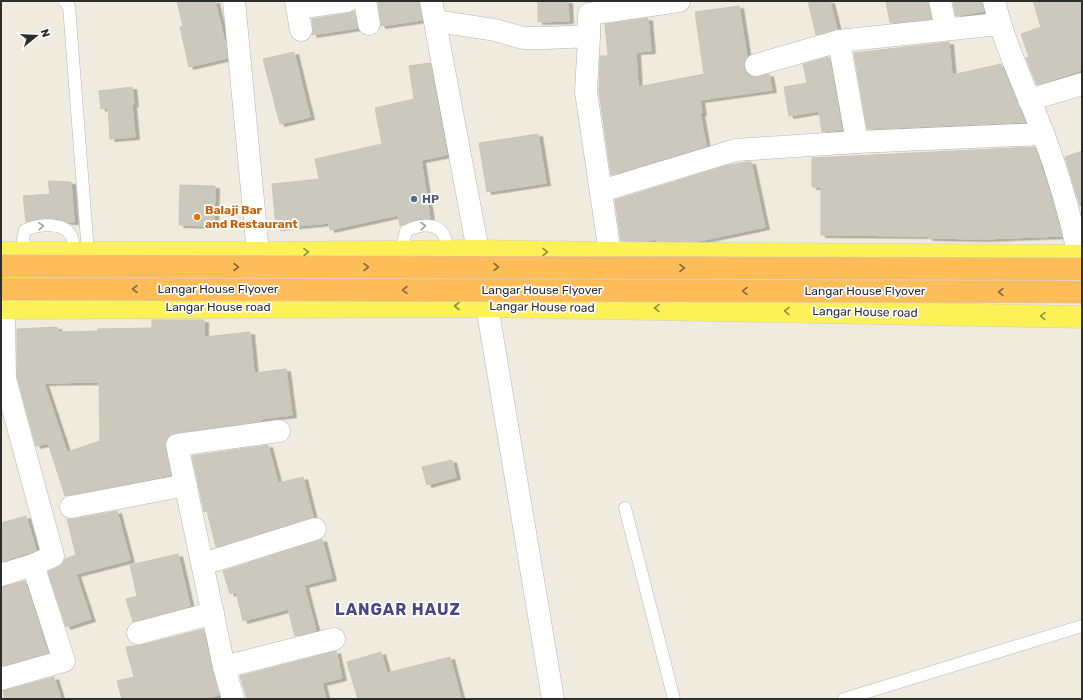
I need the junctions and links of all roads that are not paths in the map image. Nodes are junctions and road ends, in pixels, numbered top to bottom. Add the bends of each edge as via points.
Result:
1 (64, 1) edge
2 (234, 1) edge
3 (346, 1) edge
4 (365, 1) edge
5 (678, 1) edge
6 (940, 1) edge
7 (994, 1) edge
8 (297, 4) edge
9 (589, 8) edge
10 (434, 11) edge
11 (369, 24) dead end
12 (999, 24) junction
13 (946, 29) junction
14 (301, 30) dead end
15 (589, 36) junction
16 (839, 41) junction
17 (756, 65) dead end
18 (1082, 84) edge
19 (1030, 100) junction
20 (1043, 134) junction
21 (857, 142) junction
22 (601, 191) junction
23 (1076, 215) edge
24 (478, 251) junction
25 (1, 253) edge
26 (81, 253) junction
27 (258, 253) junction
28 (283, 253) junction
29 (610, 253) junction
30 (634, 253) junction
31 (1081, 260) edge
32 (1, 266) edge
33 (1082, 292) edge
34 (2, 301) edge
35 (288, 306) junction
36 (487, 306) junction
37 (635, 308) junction
38 (1082, 317) edge
39 (279, 431) dead end
40 (186, 485) junction
41 (71, 507) dead end
42 (625, 508) dead end
43 (315, 529) dead end
44 (203, 564) junction
45 (33, 565) junction
46 (1, 575) edge
47 (214, 613) junction
48 (1082, 626) edge
49 (138, 633) dead end
50 (334, 639) dead end
51 (224, 667) junction
52 (1, 679) edge
53 (232, 699) edge
54 (553, 699) edge
55 (674, 699) edge
56 (844, 699) edge

1 - 26 lane via 69,6
2 - 27 street
3 - 8 street
4 - 11 street
5 - 9 street
6 - 13 street
7 - 12 street
8 - 14 street
9 - 15 street
10 - 15 street via 523,38
10 - 24 street
12 - 13 street
12 - 19 street
13 - 16 street
15 - 22 street via 586,92
16 - 17 street
16 - 21 street
18 - 19 street
19 - 20 street
20 - 21 street
20 - 23 street
21 - 22 street via 736,150
22 - 29 street
23 - 31 street
28 -> 24 main road
24 -> 29 main road
25 -> 26 main road
26 - 27 main road
27 - 28 main road
28 - 35 main road
29 - 30 main road
30 - 31 main road
30 - 37 main road
32 -> 31 highway, Langar House Flyover, bridge
33 -> 34 highway, Langar House Flyover, bridge
34 - 35 main road, Langar House road
34 - 45 street via 5,379 53,556
36 -> 35 main road, Langar House road
36 - 37 main road, Langar House road
36 - 54 street
38 -> 37 main road, Langar House road
39 - 40 street via 177,445
40 - 41 street
40 - 44 street
42 - 55 lane
43 - 44 street
44 - 47 street
45 - 46 street
45 - 52 street via 64,661
47 - 49 street
47 - 51 street
48 - 56 lane
50 - 51 street
51 - 53 street

